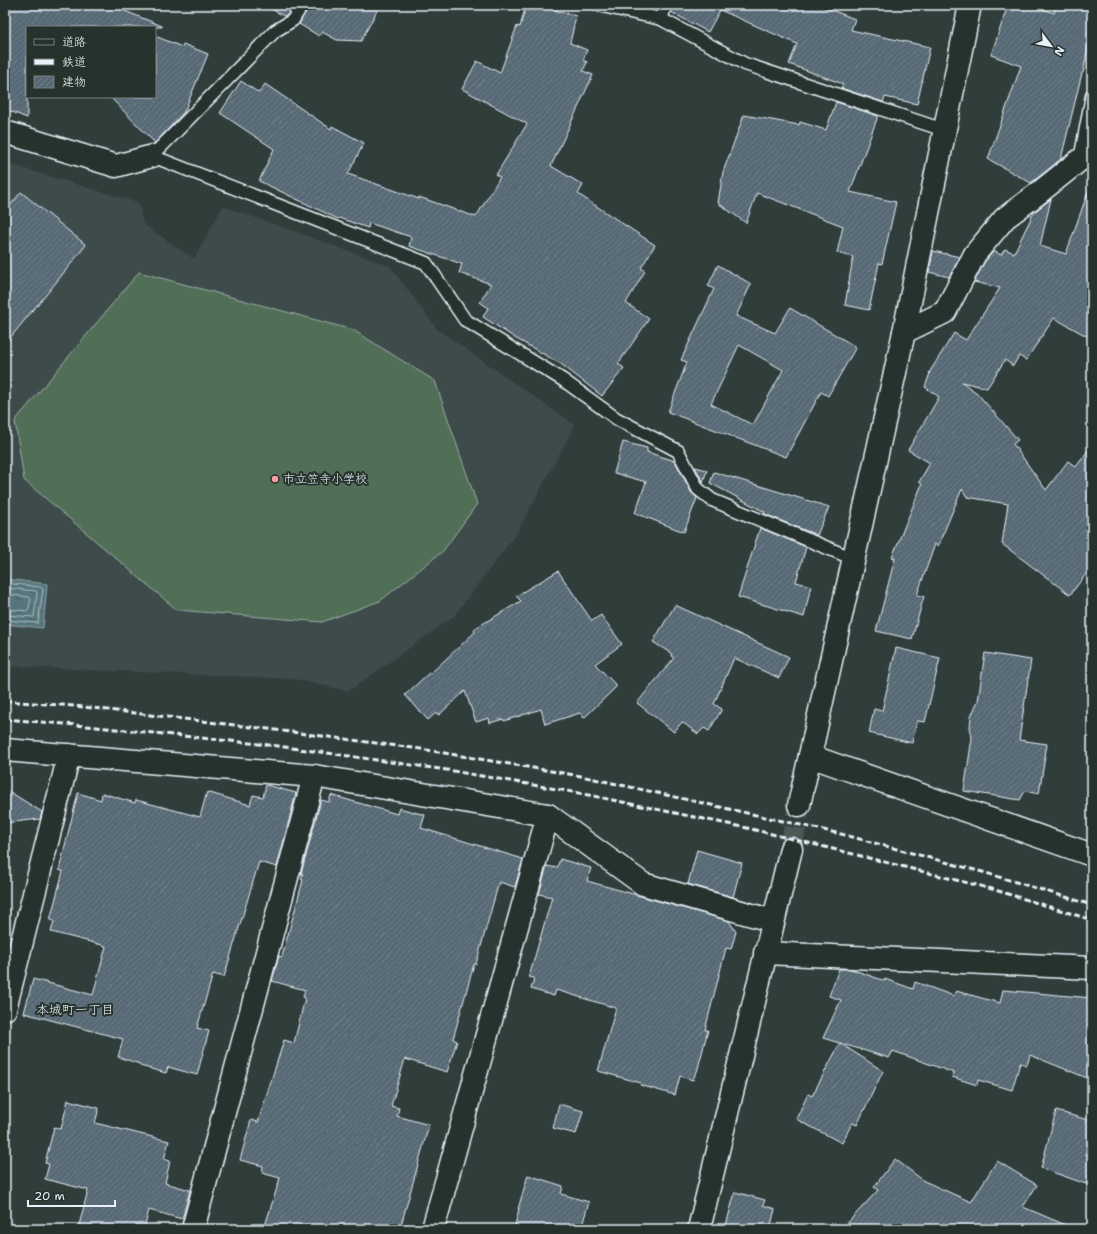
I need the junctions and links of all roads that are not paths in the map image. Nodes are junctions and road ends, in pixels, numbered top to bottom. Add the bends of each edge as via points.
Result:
1 (302, 5) edge
2 (598, 5) edge
3 (666, 5) edge
4 (970, 5) edge
5 (661, 19) junction
6 (1092, 95) edge
7 (944, 130) junction
8 (5, 132) edge
9 (152, 156) junction
10 (1086, 162) edge
11 (904, 332) junction
12 (854, 559) junction
13 (5, 750) edge
14 (69, 755) junction
15 (810, 756) junction
16 (314, 776) junction
17 (799, 805) tunnel mouth
18 (548, 815) junction
19 (791, 848) tunnel mouth
20 (1092, 855) edge
21 (773, 921) junction
22 (765, 954) junction
23 (1092, 968) edge
24 (5, 1009) edge
25 (193, 1229) edge
26 (433, 1229) edge
27 (699, 1229) edge

1 - 9 lane via 293,20 275,31
2 - 5 lane
3 - 5 lane
4 - 7 street
5 - 7 lane via 745,64
6 - 10 lane
7 - 11 street
8 - 9 street via 116,166
9 - 12 lane via 426,263 465,320 563,380 617,419 678,450 698,489 712,500
10 - 11 street via 1005,218 975,254 945,312
11 - 12 street
12 - 15 street
13 - 14 street
14 - 16 street
14 - 24 street
15 - 17 street
15 - 20 street
16 - 18 street
16 - 25 street
18 - 21 street via 643,884
18 - 26 street
19 - 21 street
21 - 22 street
22 - 23 street
22 - 27 street

